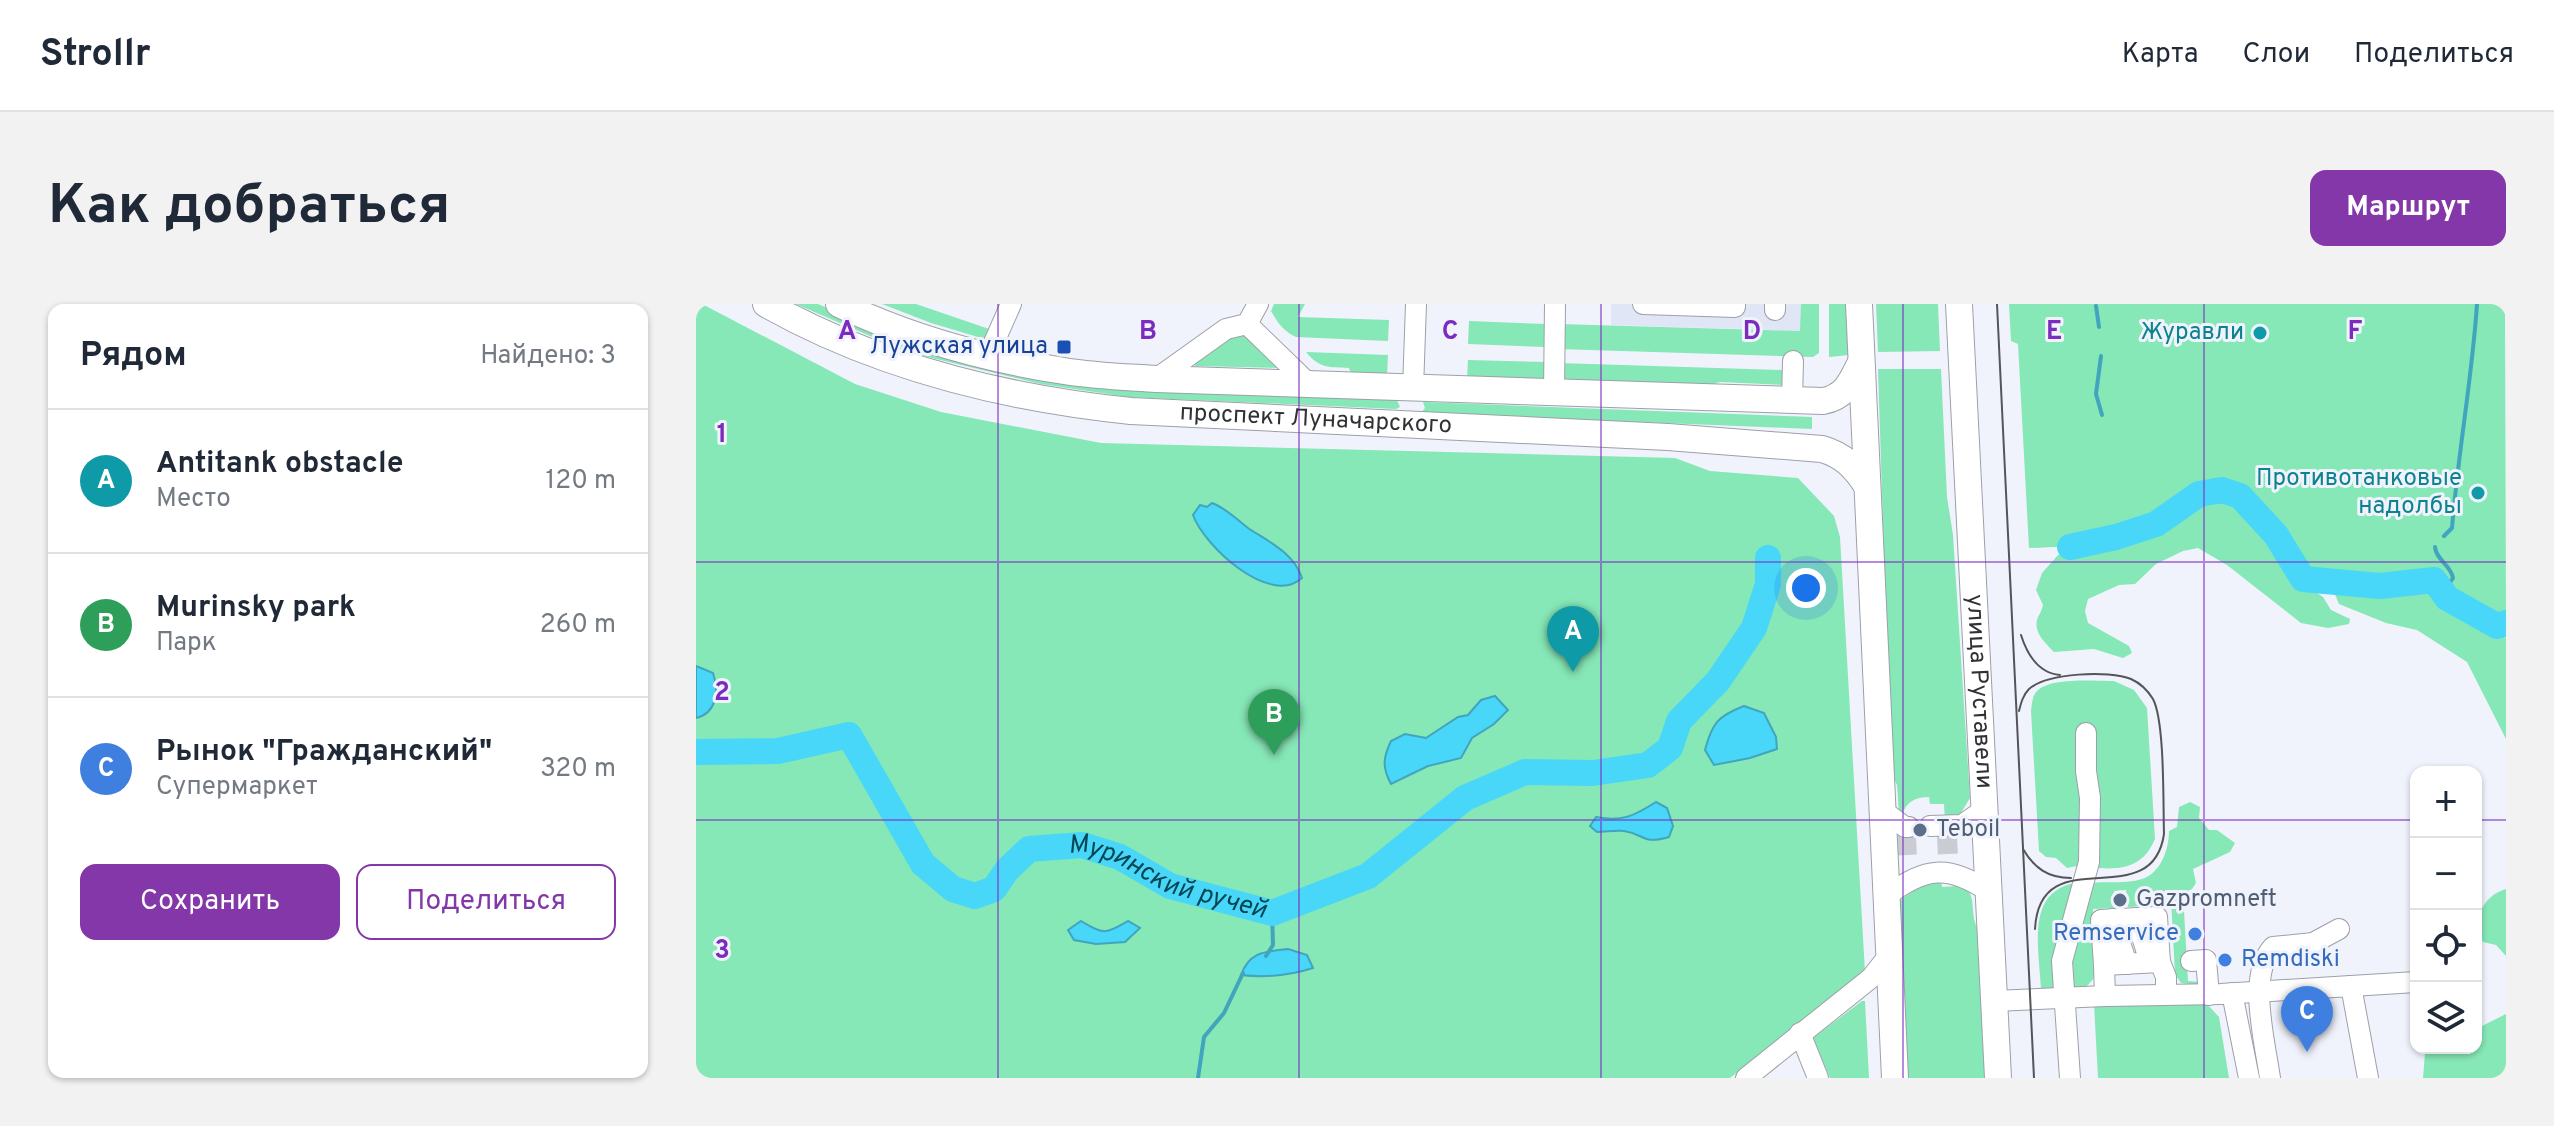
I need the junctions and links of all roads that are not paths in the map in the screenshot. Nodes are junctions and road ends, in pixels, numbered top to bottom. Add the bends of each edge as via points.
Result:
1 (766, 304) edge
2 (839, 304) edge
3 (1011, 304) edge
4 (1258, 304) edge
5 (1416, 304) edge
6 (1555, 304) edge
7 (1643, 304) edge
8 (1735, 304) edge
9 (1859, 304) edge
10 (1959, 304) edge
11 (1247, 324) junction
12 (988, 356) junction
13 (1793, 361) dead end
14 (1861, 362) junction
15 (1156, 379) junction
16 (1310, 385) junction
17 (1413, 389) junction
18 (1554, 393) junction
19 (1792, 400) junction
20 (1405, 424) junction
21 (1867, 486) junction
22 (2086, 733) dead end
23 (1985, 809) junction
24 (1882, 810) junction
25 (1989, 892) junction
26 (1887, 896) junction
27 (2124, 919) junction
28 (2339, 929) dead end
29 (1890, 954) junction
30 (2191, 961) dead end
31 (2144, 963) junction
32 (2104, 965) junction
33 (2410, 983) edge
34 (2351, 986) junction
35 (2258, 991) junction
36 (2166, 994) junction
37 (2220, 994) junction
38 (2105, 996) junction
39 (2066, 999) junction
40 (1994, 1001) junction
41 (1800, 1033) junction
42 (1746, 1078) edge
43 (1818, 1078) edge
44 (1895, 1078) edge
45 (1998, 1078) edge
46 (2070, 1078) edge
47 (2237, 1078) edge
48 (2249, 1078) edge
49 (2270, 1078) edge
50 (2368, 1078) edge

1 - 20 main road, проспект Луначарского via 853,346 922,371 1035,398 1131,411
2 - 12 main road, проспект Луначарского via 927,339
3 - 12 street
4 - 11 street
5 - 17 street
6 - 18 street
7 - 8 street
9 - 14 main road
10 - 23 main road, улица Руставели
11 - 15 street via 1226,329
11 - 16 street
12 - 15 main road, проспект Луначарского via 1066,372
13 - 19 street
14 - 19 main road, проспект Луначарского via 1848,388 1832,399
14 - 21 main road
15 - 16 main road, проспект Луначарского
16 - 17 main road, проспект Луначарского
17 - 18 main road, проспект Луначарского
17 - 20 main road via 1414,410
18 - 19 main road, проспект Луначарского
20 - 21 main road, проспект Луначарского via 1822,449 1844,458
21 - 24 main road
22 - 39 street via 2089,862 2062,961
23 - 24 street via 1962,825 1924,829
23 - 25 main road, улица Руставели
24 - 26 main road
25 - 26 street via 1948,865 1927,873 1908,870
25 - 40 main road, улица Руставели
26 - 29 main road
27 - 31 street
27 - 31 street via 2157,917
27 - 32 street via 2101,920
28 - 35 street via 2313,943 2273,947 2265,956
29 - 41 street via 1871,978
29 - 44 main road
30 - 37 street via 2206,960
31 - 32 street
31 - 36 street via 2166,977
32 - 38 street
33 - 34 street
34 - 35 street
34 - 50 street
35 - 37 street
35 - 49 street
36 - 37 street
36 - 38 street
37 - 47 street
37 - 48 street
38 - 39 street
39 - 40 street
39 - 46 street
40 - 45 main road, улица Руставели
41 - 42 street
41 - 43 street

